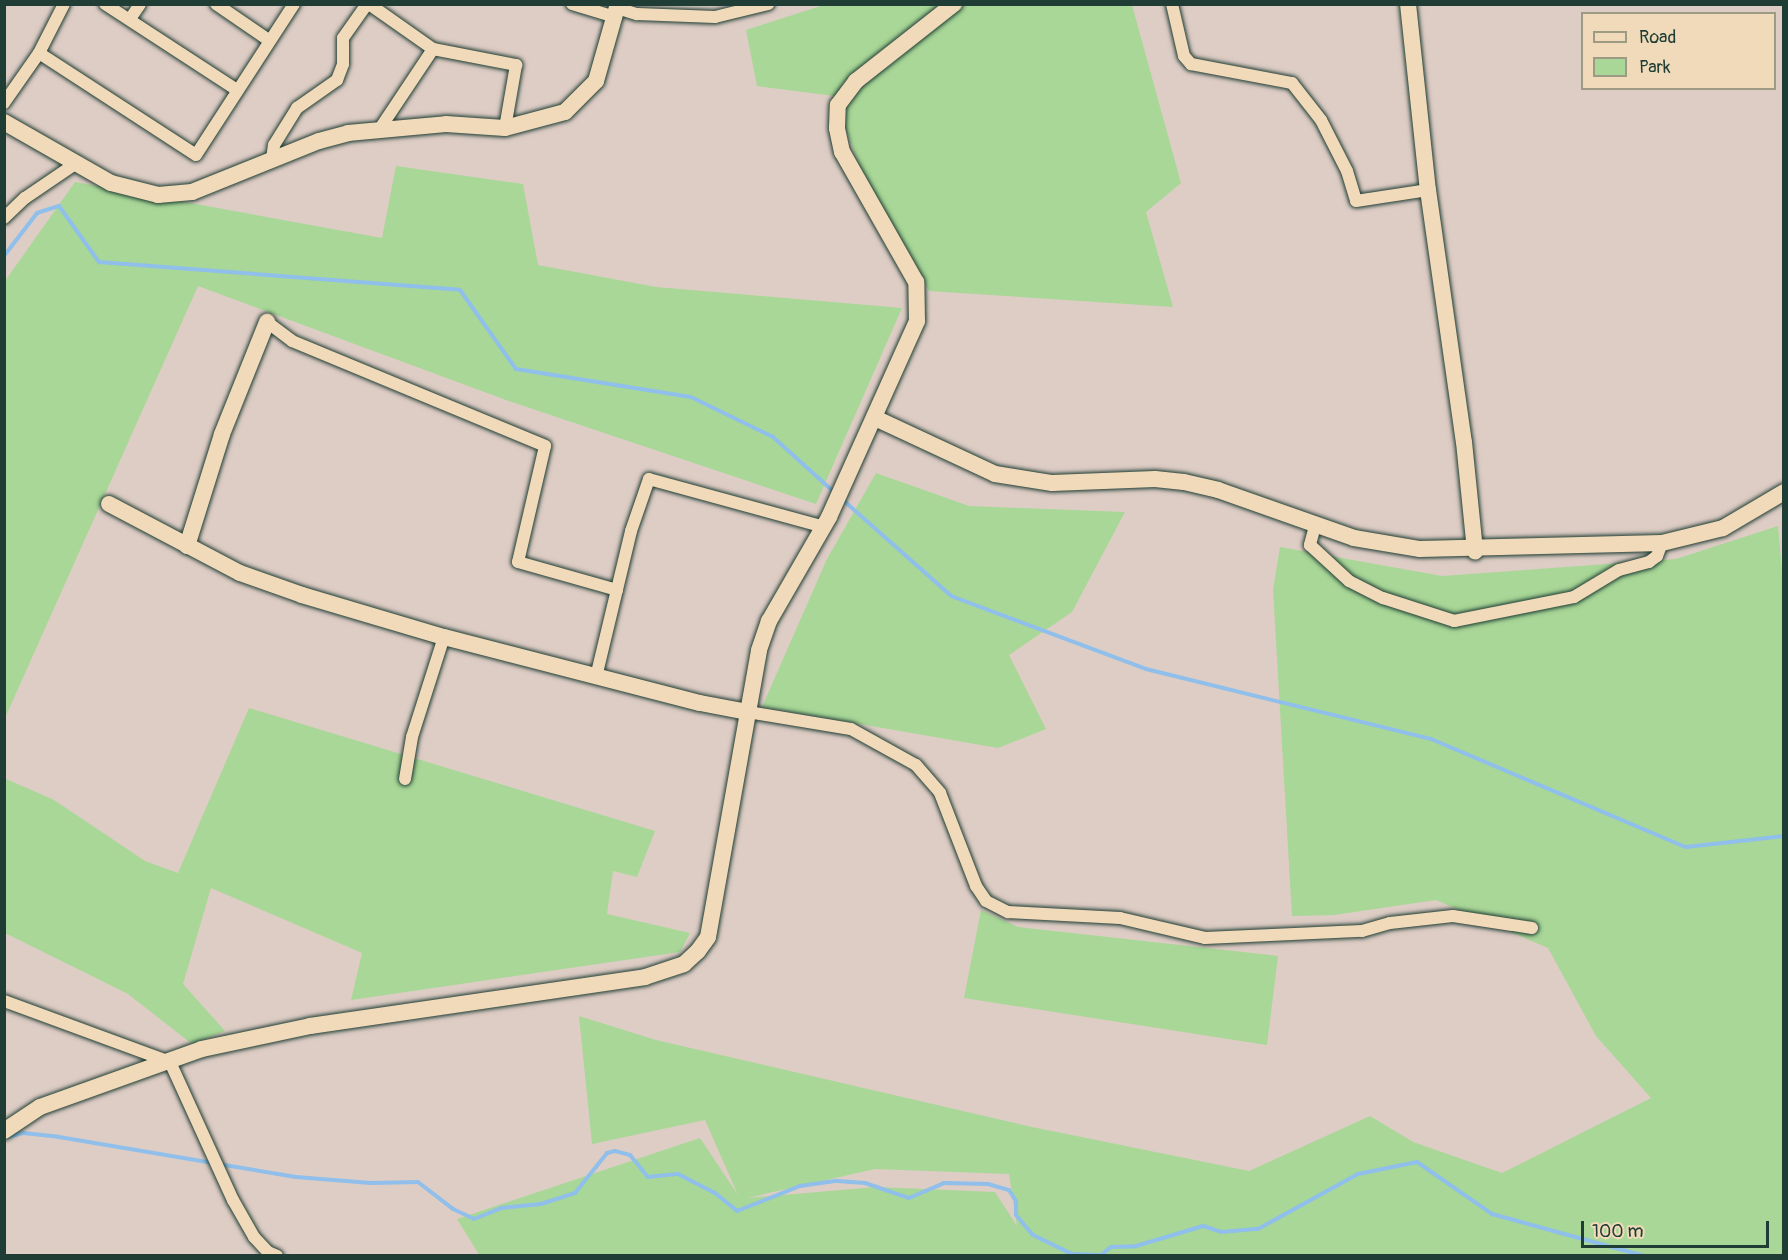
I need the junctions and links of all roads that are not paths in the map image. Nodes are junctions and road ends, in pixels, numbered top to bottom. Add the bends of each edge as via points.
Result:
1 (64, 4) edge
2 (105, 4) edge
3 (140, 4) edge
4 (294, 4) edge
5 (368, 4) edge
6 (572, 4) edge
7 (768, 4) edge
8 (954, 4) edge
9 (1172, 4) edge
10 (1408, 4) edge
11 (224, 7) edge
12 (617, 10) edge
13 (716, 11) edge
14 (130, 19) junction
15 (270, 41) junction
16 (433, 49) junction
17 (39, 53) junction
18 (237, 90) junction
19 (4, 104) edge
20 (4, 122) edge
21 (381, 128) junction
22 (505, 128) junction
23 (272, 159) junction
24 (75, 164) junction
25 (1428, 190) junction
26 (4, 218) edge
27 (267, 322) joint
28 (875, 418) junction
29 (1784, 492) edge
30 (109, 504) dead end
31 (826, 522) junction
32 (1315, 526) junction
33 (1662, 543) junction
34 (187, 546) junction
35 (1474, 551) junction
36 (617, 590) junction
37 (444, 637) junction
38 (596, 677) junction
39 (748, 712) junction
40 (405, 779) dead end
41 (1532, 928) dead end
42 (4, 1001) edge
43 (170, 1062) junction
44 (4, 1131) edge
45 (277, 1256) edge

1 - 17 street
2 - 14 street
3 - 14 street
4 - 15 street
5 - 16 street
5 - 23 street via 344,38 343,64 337,80 297,108 274,145
6 - 12 street
7 - 13 street
8 - 28 street via 856,81 838,105 842,152 916,282 920,300 917,321
9 - 25 street via 1184,56 1191,64 1292,83 1321,120 1347,171 1356,201
10 - 25 street
11 - 15 street
12 - 13 street via 637,14
12 - 22 street via 596,81 581,98 565,112
14 - 18 street
15 - 18 street
16 - 21 street
16 - 22 street via 516,65
17 - 18 street via 196,155
17 - 19 street
20 - 24 street
21 - 22 street via 446,124
21 - 23 street via 320,141
23 - 24 street via 192,192 158,195 119,187
24 - 26 street via 25,198
25 - 35 street via 1464,442
27 - 34 street via 222,434
27 - 36 street via 292,341 545,446 518,562
28 - 31 street
28 - 32 street via 995,474 1052,483 1145,479 1184,482 1218,490
29 - 33 street via 1723,528
30 - 34 street
31 - 36 street via 649,479
31 - 39 street via 769,621 759,650
32 - 33 street via 1310,545 1349,581 1393,602 1454,621 1574,597 1618,570 1649,562 1657,556
32 - 35 street via 1395,546
33 - 35 street
34 - 37 street via 240,573
36 - 38 street
37 - 38 street
37 - 40 street via 412,737
38 - 39 street
39 - 41 street via 850,729 916,765 940,793 976,886 986,901 1008,912 1120,918 1205,938 1362,931 1390,923 1453,916
39 - 43 street via 708,937 684,964 645,977 310,1026 202,1049
42 - 43 street
43 - 44 street via 40,1107
43 - 45 street via 233,1200 254,1236

